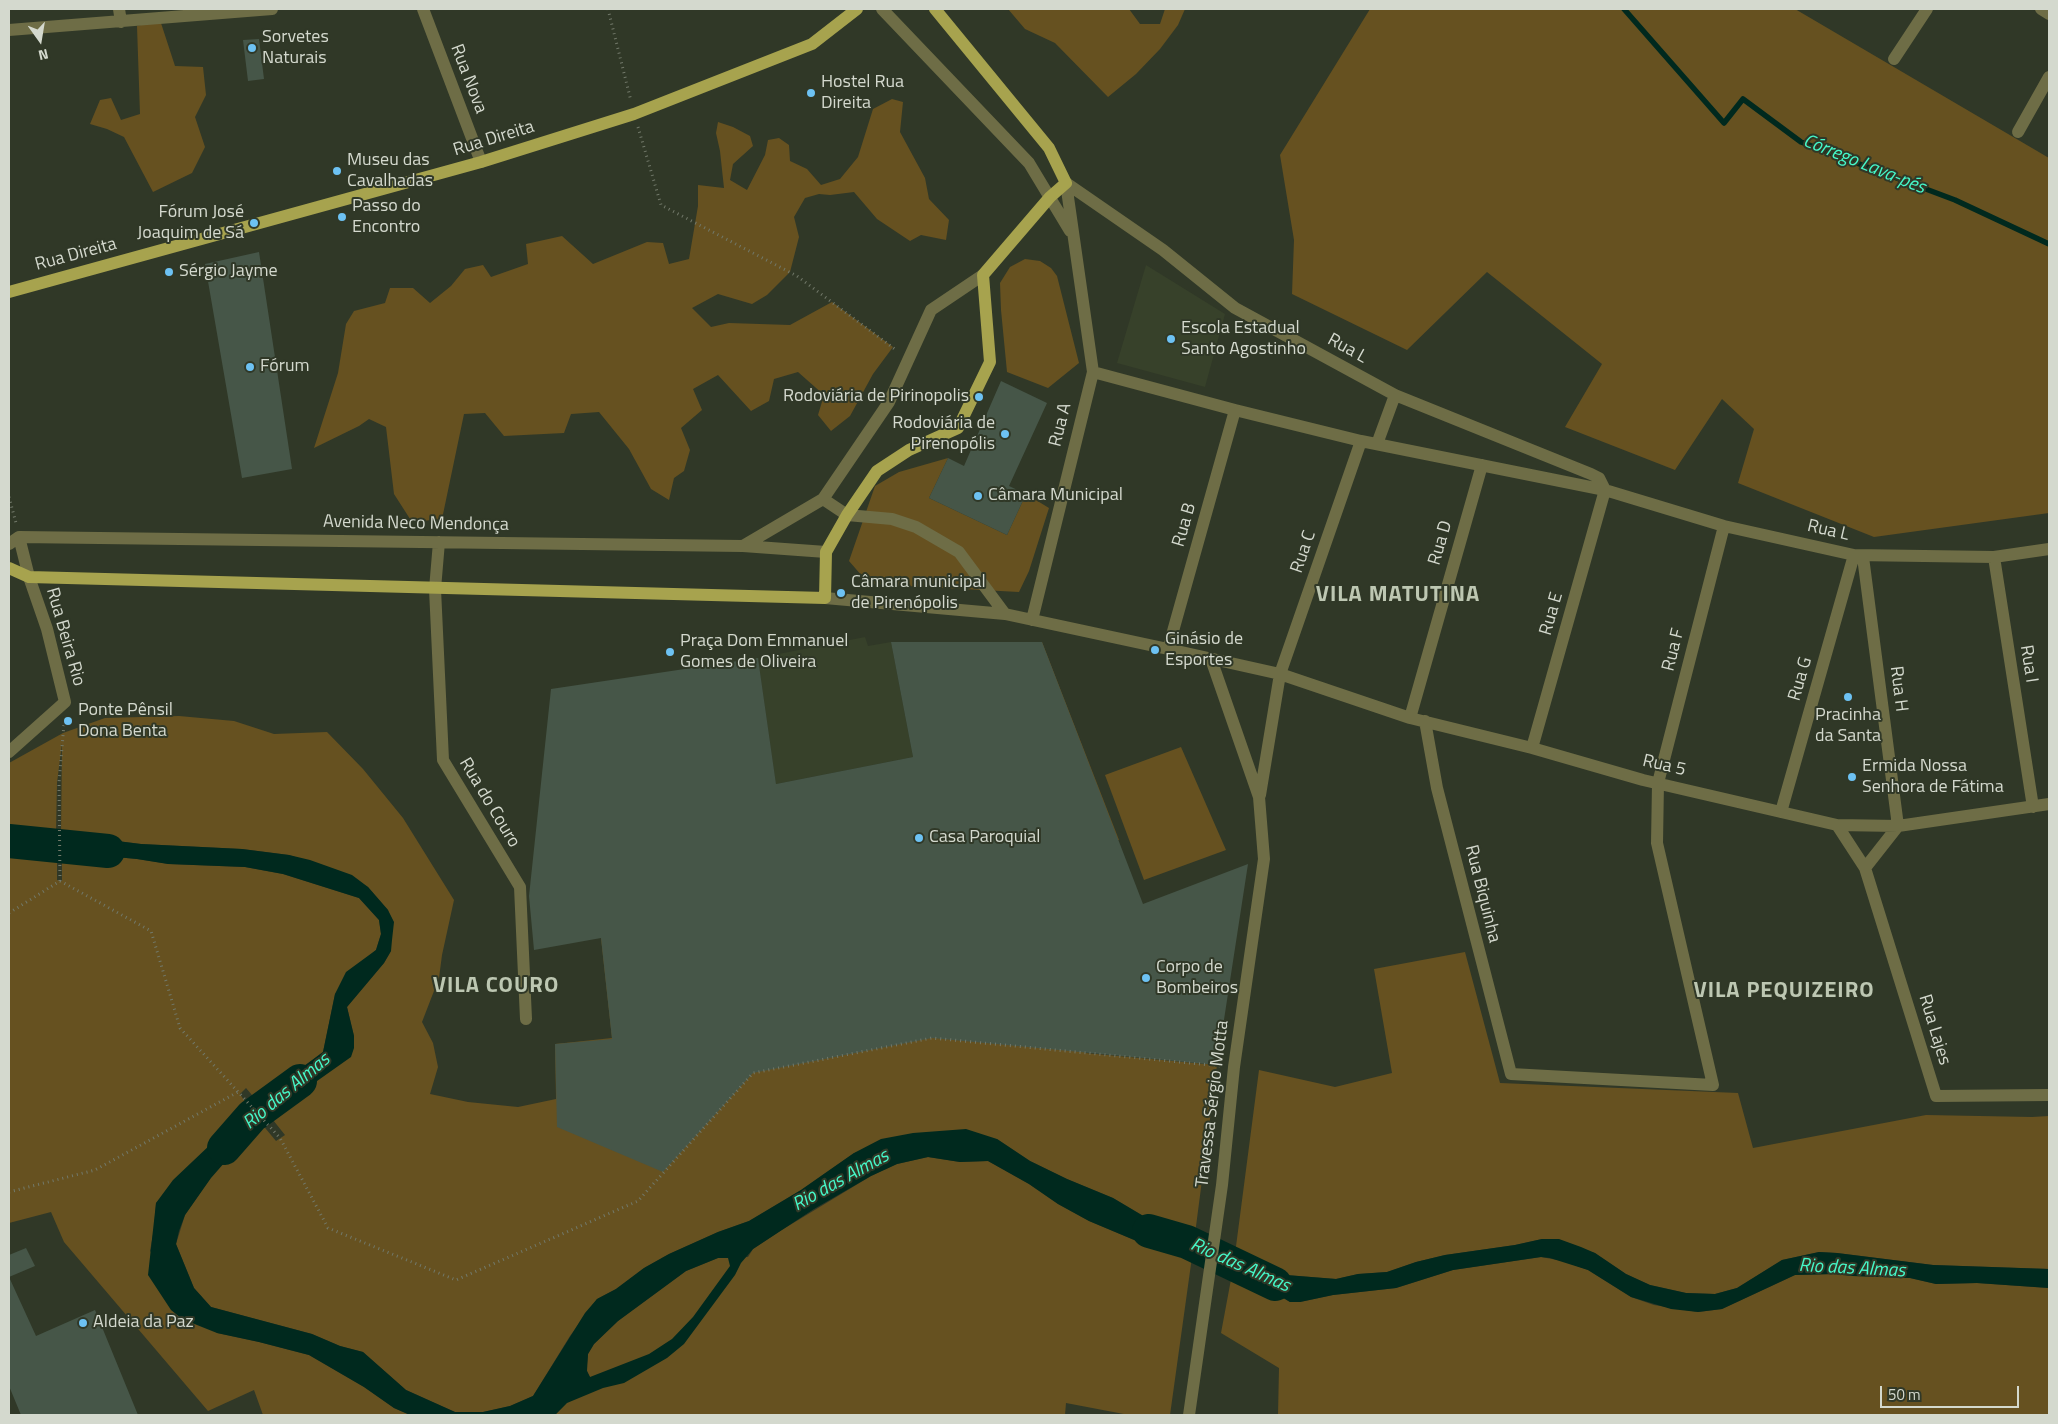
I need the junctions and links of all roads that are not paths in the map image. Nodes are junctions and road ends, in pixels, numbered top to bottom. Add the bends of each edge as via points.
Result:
1 (119, 9) edge
2 (272, 9) edge
3 (422, 9) edge
4 (857, 9) edge
5 (882, 9) edge
6 (934, 9) edge
7 (1927, 9) edge
8 (2041, 9) edge
9 (2049, 14) edge
10 (121, 22) junction
11 (9, 30) edge
12 (1894, 59) dead end
13 (2049, 77) edge
14 (2018, 132) dead end
15 (481, 162) junction
16 (1066, 183) junction
17 (1050, 197) junction
18 (1074, 237) junction
19 (983, 275) junction
20 (9, 292) edge
21 (1093, 372) junction
22 (1395, 395) junction
23 (1235, 410) junction
24 (1361, 441) junction
25 (1377, 444) junction
26 (1482, 465) junction
27 (1605, 490) junction
28 (823, 499) junction
29 (847, 515) junction
30 (1724, 526) junction
31 (14, 540) edge
32 (439, 542) junction
33 (743, 546) junction
34 (2049, 549) edge
35 (826, 552) junction
36 (1859, 556) junction
37 (1994, 557) junction
38 (9, 568) edge
39 (29, 577) junction
40 (435, 589) junction
41 (825, 598) junction
42 (1005, 614) junction
43 (1032, 620) junction
44 (1168, 648) junction
45 (1211, 659) junction
46 (1280, 674) junction
47 (1410, 718) junction
48 (1425, 721) junction
49 (1532, 748) junction
50 (9, 752) edge
51 (1658, 783) junction
52 (1259, 797) junction
53 (2049, 804) edge
54 (2033, 807) junction
55 (1781, 812) junction
56 (1838, 825) junction
57 (1898, 826) junction
58 (1865, 868) junction
59 (526, 1019) dead end
60 (2049, 1095) edge
61 (1189, 1415) edge

1 - 10 street
2 - 10 street
3 - 15 street, Rua Nova
4 - 15 main road, Rua Direita via 812,44 634,114
5 - 17 street, Rua A via 1029,163
6 - 16 main road via 1049,148
7 - 12 street
8 - 9 street
10 - 11 street
13 - 14 street
15 - 20 main road, Rua Direita
16 - 17 main road
16 - 18 street, Rua A
16 - 22 street, Rua L via 1163,250 1235,308
17 - 18 street, Rua A
17 - 19 main road
18 - 21 street, Rua A
19 - 28 street via 931,310 889,402
19 - 29 main road via 990,362 958,428 909,450 877,471
21 - 23 street, Rua L
21 - 43 street, Rua A
22 - 25 street
22 - 27 street, Rua L via 1591,474 1599,478
23 - 24 street, Rua L
23 - 44 street, Rua B
24 - 25 street, Rua L
24 - 46 street, Rua C
25 - 26 street, Rua L
26 - 27 street, Rua L
26 - 47 street, Rua D
27 - 30 street, Rua L
27 - 49 street, Rua E
28 - 29 street
28 - 33 street
29 - 35 main road
29 - 42 street via 892,519 916,526 959,552
30 - 36 street, Rua L
30 - 51 street, Rua F
31 - 32 street, Avenida Neco Mendonça
31 - 39 street, Rua Beira Rio
32 - 33 street, Avenida Neco Mendonça
32 - 40 street, Rua do Couro
33 - 35 street, Avenida Neco Mendonça
34 - 37 street, Rua L
35 - 41 main road
36 - 37 street, Rua L
36 - 55 street, Rua G
36 - 57 street, Rua H
37 - 54 street, Rua I
38 - 39 main road
39 - 40 main road
39 - 50 street, Rua Beira Rio via 47,629 66,702
40 - 41 main road
40 - 59 street, Rua do Couro via 443,760 520,887
41 - 42 street, Rua 5
42 - 43 street, Rua 5
43 - 44 street, Rua 5
44 - 45 street, Rua 5
45 - 46 street, Rua 5
45 - 52 street
46 - 47 street, Rua 5
46 - 52 street, Rua C
47 - 48 street, Rua 5
48 - 49 street, Rua 5
48 - 51 street, Rua Biquinha via 1436,788 1511,1074 1713,1085 1657,843
49 - 51 street, Rua 5
51 - 55 street, Rua 5
52 - 61 street, Travessa Sérgio Motta via 1264,859
53 - 54 street, Rua 5
54 - 57 street, Rua 5
55 - 56 street, Rua 5
56 - 57 street, Rua 5
56 - 58 street, Rua Lajes
57 - 58 street
58 - 60 street, Rua Lajes via 1936,1096

